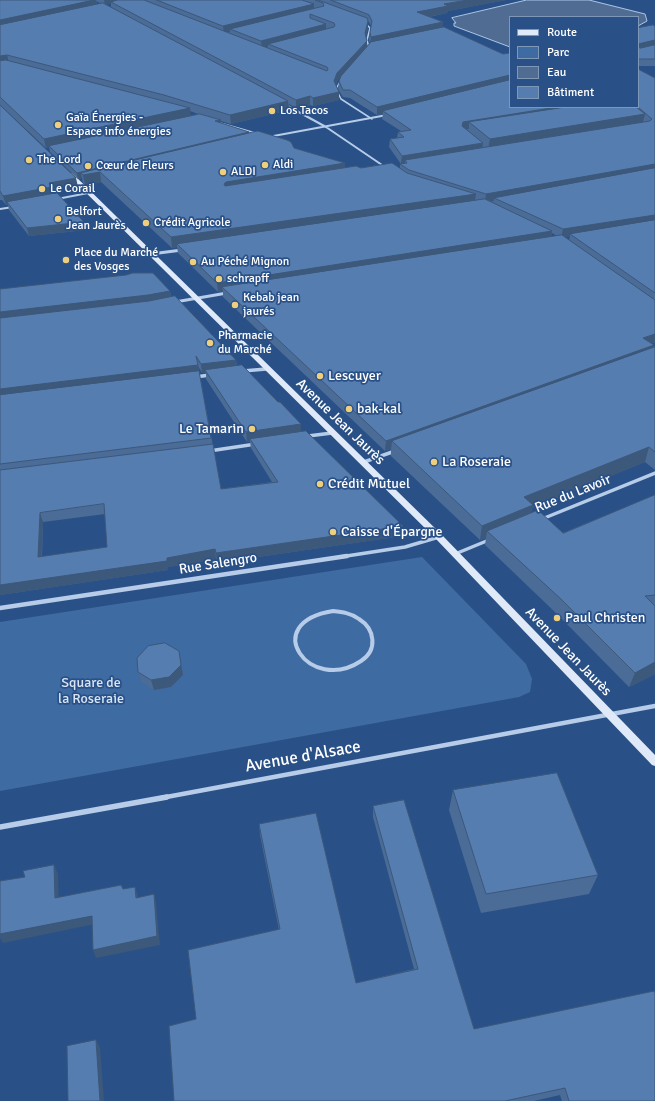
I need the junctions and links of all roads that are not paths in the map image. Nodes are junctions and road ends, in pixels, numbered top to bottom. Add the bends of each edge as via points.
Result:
1 (362, 21) edge
2 (369, 49) edge
3 (344, 77) edge
4 (283, 104) edge
5 (394, 114) edge
6 (209, 119) edge
7 (372, 120) junction
8 (326, 127) junction
9 (259, 135) edge
10 (266, 137) edge
11 (384, 171) edge
12 (66, 172) edge
13 (85, 180) edge
14 (78, 182) junction
15 (88, 193) junction
16 (54, 199) edge
17 (16, 206) edge
18 (0, 209) edge
19 (190, 248) edge
20 (151, 254) junction
21 (228, 293) edge
22 (197, 298) junction
23 (173, 302) edge
24 (266, 369) junction
25 (234, 372) edge
26 (219, 374) edge
27 (188, 378) edge
28 (332, 433) junction
29 (300, 438) edge
30 (262, 443) edge
31 (401, 449) edge
32 (200, 452) edge
33 (364, 462) junction
34 (655, 473) edge
35 (538, 520) edge
36 (439, 537) junction
37 (494, 538) edge
38 (455, 554) junction
39 (0, 608) edge
40 (296, 645) joint
41 (655, 706) edge
42 (612, 715) junction
43 (655, 762) edge
44 (0, 827) edge

1 - 2 lane via 370,28 367,40
3 - 7 lane via 336,89 341,99
4 - 8 street
5 - 7 street
6 - 9 street
7 - 8 street
8 - 10 street
8 - 11 street via 389,170
12 - 14 main road, Avenue Jean Jaurès
13 - 14 street
14 - 15 main road, Avenue Jean Jaurès
15 - 16 street
15 - 20 main road, Avenue Jean Jaurès
17 - 18 street
19 - 20 street
20 - 22 main road, Avenue Jean Jaurès
21 - 22 street
22 - 23 street
22 - 24 main road, Avenue Jean Jaurès
24 - 25 street
24 - 28 main road, Avenue Jean Jaurès
26 - 27 street
28 - 29 street
28 - 33 main road, Avenue Jean Jaurès
30 - 32 street
31 - 33 street
33 - 36 main road, Avenue Jean Jaurès
34 - 35 street, Rue du Lavoir
36 - 38 main road, Avenue Jean Jaurès
36 - 39 street, Rue Salengro via 405,547
37 - 38 street
38 - 42 main road, Avenue Jean Jaurès
40 - 40 street via 303,658 314,666 338,670 348,669 363,661 371,649 373,639 368,626 358,617 333,611 317,614 306,620 297,632
41 - 42 street, Avenue d'Alsace
42 - 43 main road, Avenue Jean Jaurès
42 - 44 street, Avenue d'Alsace

